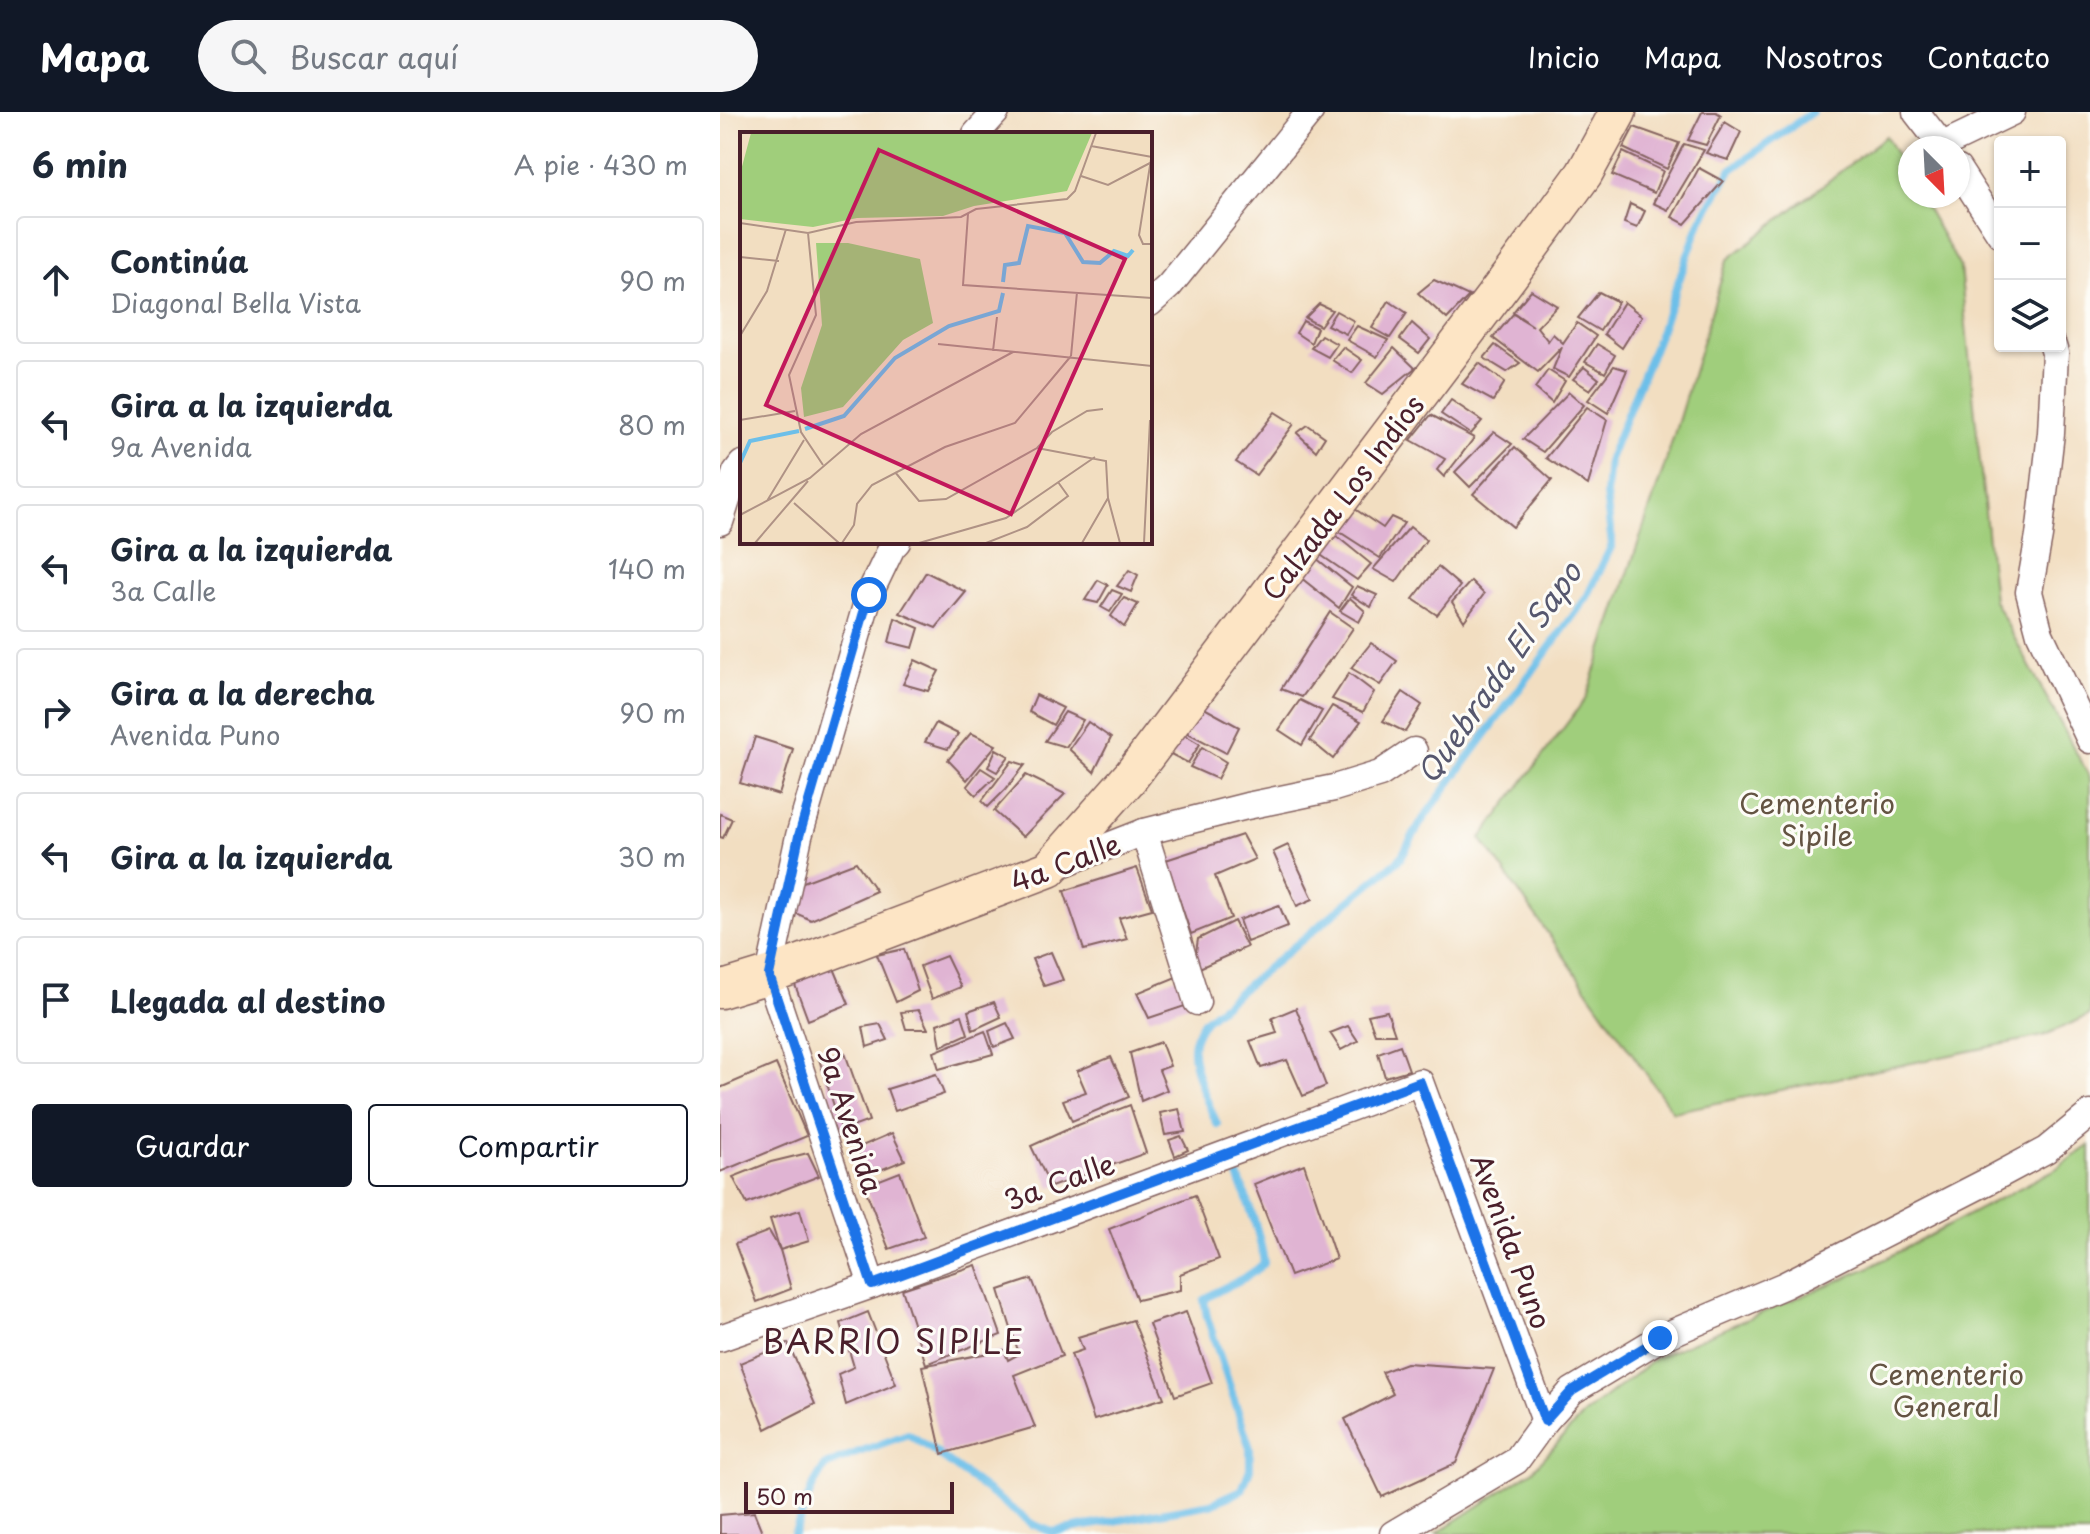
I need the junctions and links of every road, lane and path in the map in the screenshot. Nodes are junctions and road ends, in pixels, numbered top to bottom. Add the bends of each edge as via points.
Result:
1 (996, 112) edge
2 (1310, 112) edge
3 (1618, 112) edge
4 (1916, 112) edge
5 (2012, 112) edge
6 (978, 132) edge
7 (1935, 136) edge
8 (1965, 136) edge
9 (1970, 188) edge
10 (1994, 225) edge
11 (1152, 301) edge
12 (2055, 352) edge
13 (733, 472) edge
14 (720, 522) edge
15 (895, 544) edge
16 (2090, 740) edge
17 (1414, 751) dead end
18 (1144, 832) junction
19 (1049, 869) junction
20 (769, 975) junction
21 (720, 990) edge
22 (1197, 1002) dead end
23 (1420, 1082) joint
24 (2090, 1114) edge
25 (872, 1285) junction
26 (720, 1338) edge
27 (1545, 1421) junction
28 (1393, 1534) edge

1 - 6 street
2 - 11 street
3 - 19 street, Calzada Los Indios via 1584,174 1510,275 1131,776
4 - 7 street
5 - 8 street
9 - 10 street
12 - 16 street via 2051,433 2029,592 2040,634
13 - 14 street
15 - 20 street via 869,595 799,836
17 - 18 street, 4a Calle via 1380,774 1334,788
18 - 19 street, 4a Calle
18 - 22 street
19 - 20 street, 4a Calle
20 - 21 street, 4a Calle
20 - 25 street, 9a Avenida
23 - 25 street, 3a Calle
23 - 27 street, Avenida Puno
24 - 27 street via 2046,1150 1977,1187 1785,1285 1660,1338 1572,1391
25 - 26 street, 3a Calle
27 - 28 street via 1516,1461

